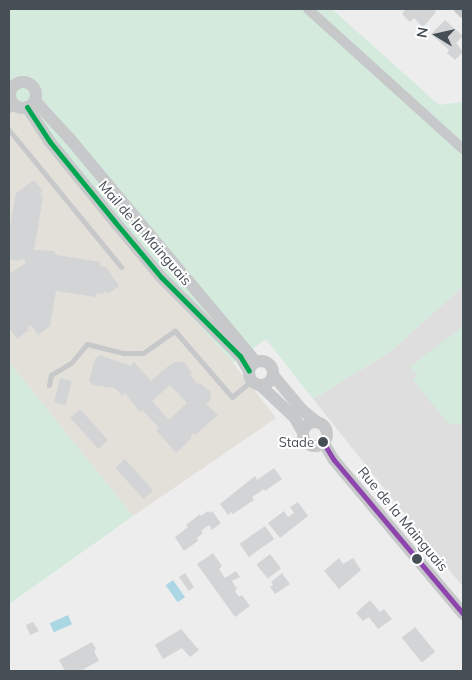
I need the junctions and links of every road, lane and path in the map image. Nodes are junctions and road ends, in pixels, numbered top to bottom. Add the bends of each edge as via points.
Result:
1 (308, 9) edge
2 (459, 9) edge
3 (463, 13) edge
4 (11, 84) edge
5 (31, 104) junction
6 (11, 106) edge
7 (9, 130) edge
8 (463, 149) edge
9 (121, 267) dead end
10 (254, 375) junction
11 (273, 375) junction
12 (48, 385) dead end
13 (317, 422) junction
14 (303, 432) junction
15 (323, 442) junction
16 (463, 614) edge

1 - 8 street
2 - 3 street
4 - 5 street via 24,82 32,85 36,92
4 - 6 street
5 - 6 street via 19,108
5 - 10 street, Mail de la Mainguais via 70,139
5 - 10 street, Mail de la Mainguais via 50,142 126,236 161,277 240,356
7 - 9 lane
10 - 11 street via 269,383
10 - 11 street via 268,363
10 - 12 lane via 232,397 175,331 143,353 87,344 71,363 51,375
10 - 14 street, Mail de la Mainguais
11 - 13 street via 302,410
13 - 14 street via 309,423
13 - 15 street via 326,429
14 - 15 street via 304,439 310,444
15 - 16 street, Rue de la Mainguais via 334,460

